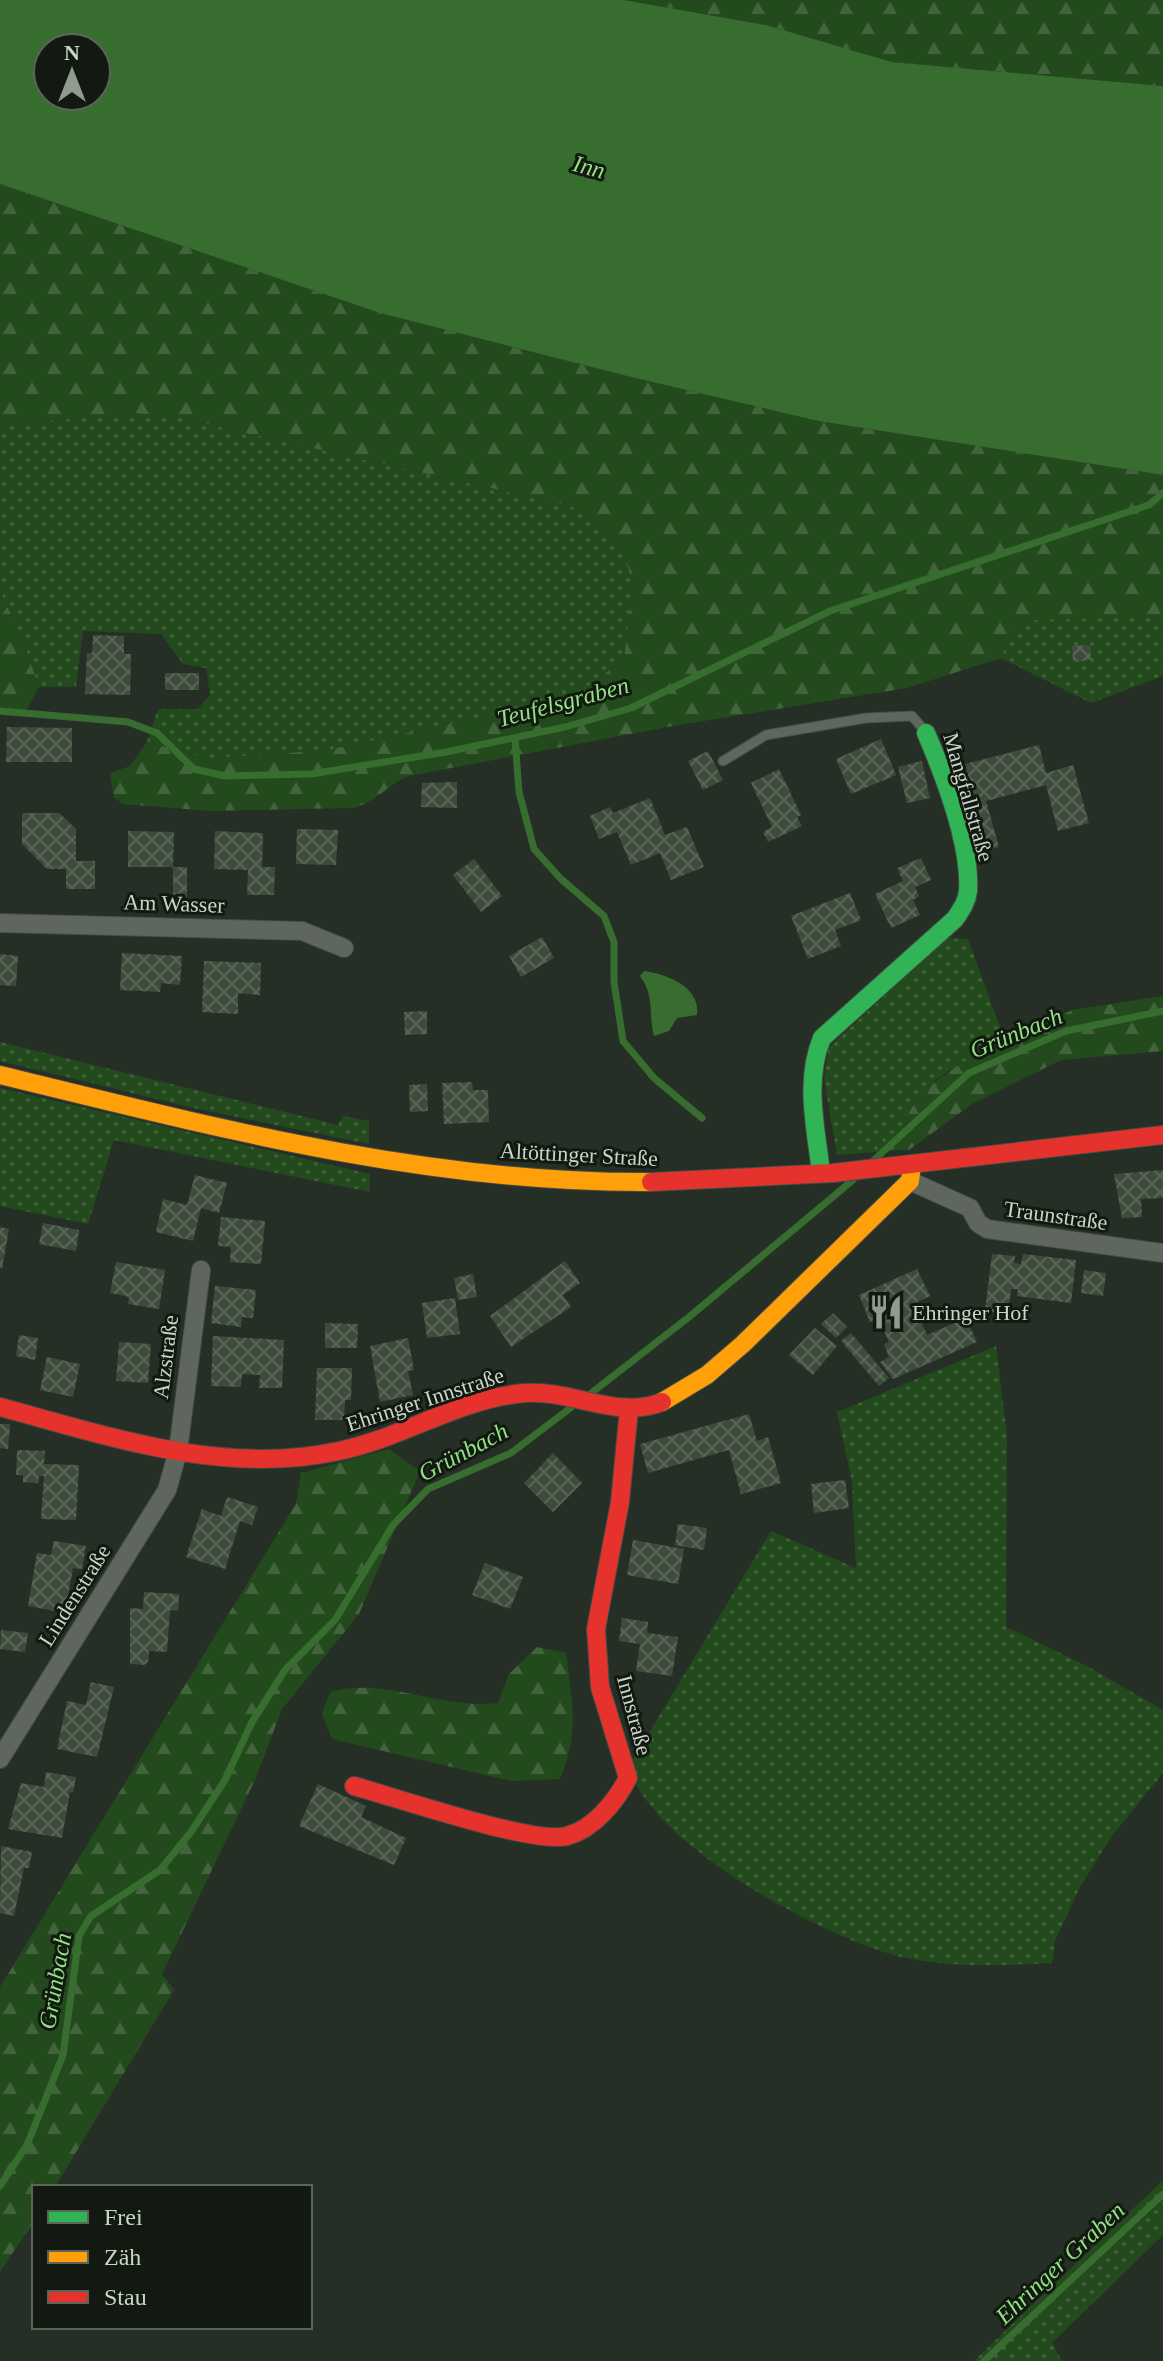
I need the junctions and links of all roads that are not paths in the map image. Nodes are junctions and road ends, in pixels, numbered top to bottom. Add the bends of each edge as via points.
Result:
1 (926, 733) joint
2 (723, 761) dead end
3 (0, 923) edge
4 (344, 948) dead end
5 (0, 1075) edge
6 (1163, 1135) edge
7 (907, 1170) junction
8 (830, 1172) junction
9 (1163, 1253) edge
10 (201, 1270) dead end
11 (0, 1407) edge
12 (629, 1409) junction
13 (178, 1451) junction
14 (0, 1759) edge
15 (354, 1786) dead end

1 - 2 lane, Mangfallstraße via 912,716 852,720 766,735
1 - 8 street, Mangfallstraße via 963,855 965,907 822,1038 812,1070
3 - 4 street, Am Wasser via 302,931
5 - 8 street, Altöttinger Straße via 398,1164 636,1182
6 - 7 street, Altöttinger Straße
7 - 8 street, Altöttinger Straße
7 - 9 street, Traunstraße via 970,1208 987,1229
7 - 12 street, Ehringer Innstraße via 714,1371 670,1401
10 - 13 street, Alzstraße
11 - 13 street, Ehringer Innstraße
12 - 13 street, Ehringer Innstraße via 554,1395 512,1395 341,1451 291,1460 237,1460
12 - 15 street, Innstraße via 620,1502 596,1629 600,1687 628,1778 617,1798 571,1835 555,1838
13 - 14 street, Lindenstraße via 167,1490

